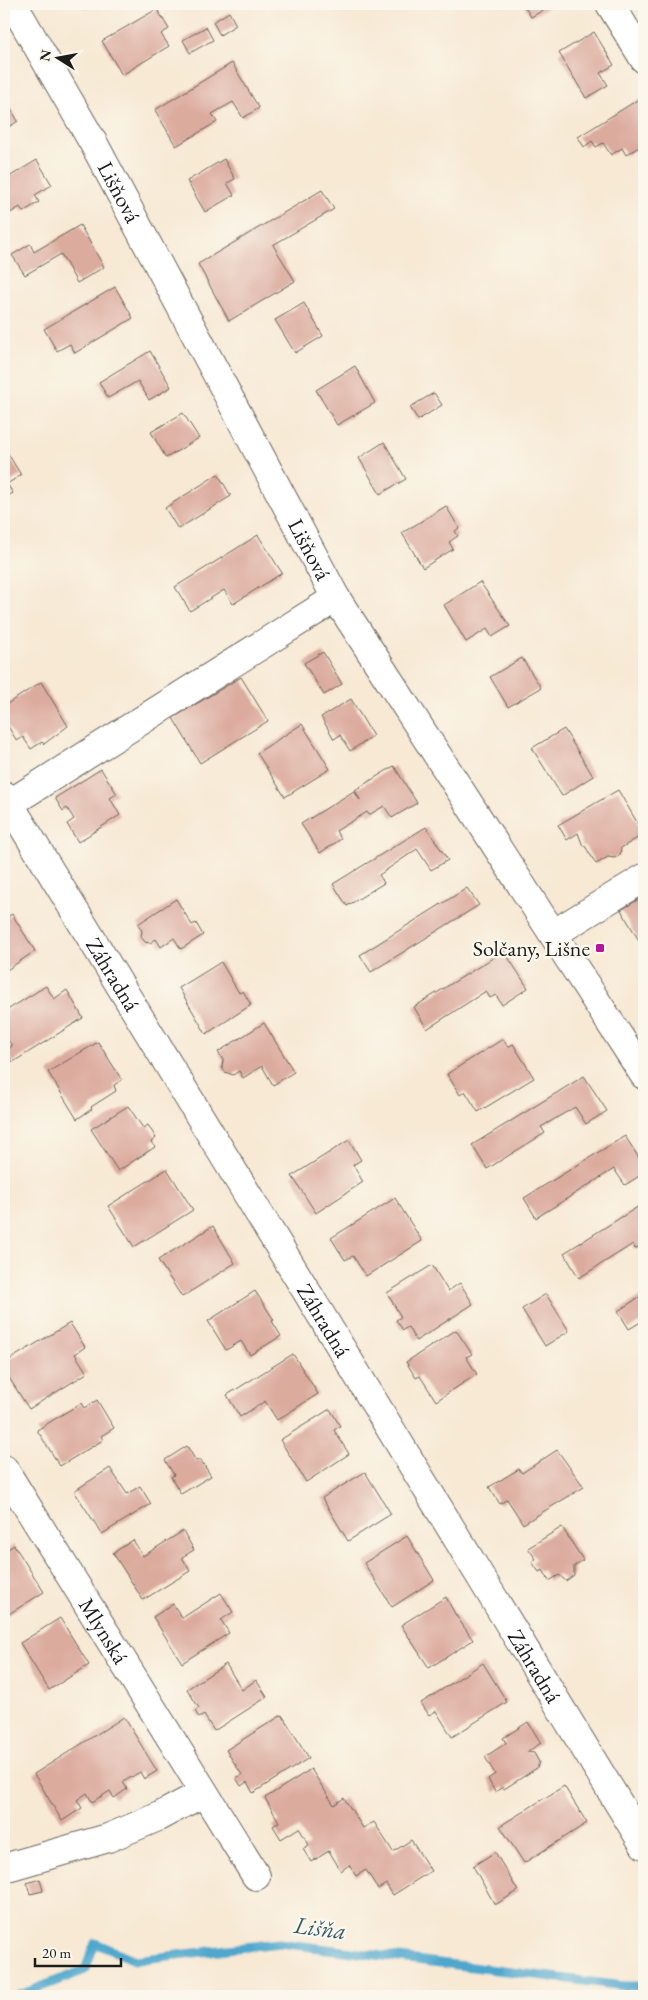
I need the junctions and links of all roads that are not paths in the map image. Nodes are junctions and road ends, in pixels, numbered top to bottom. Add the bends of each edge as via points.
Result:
1 (13, 4) edge
2 (610, 4) edge
3 (644, 59) edge
4 (336, 598) junction
5 (6, 802) edge
6 (644, 878) edge
7 (553, 934) junction
8 (644, 1075) edge
9 (4, 1469) edge
10 (203, 1793) junction
11 (644, 1845) edge
12 (4, 1868) edge
13 (256, 1876) dead end

1 - 4 street, Lišňová via 94,144
2 - 3 street
4 - 5 street
4 - 7 street, Lišňová
5 - 11 street, Záhradná
6 - 7 street
7 - 8 street, Lišňová
9 - 10 street, Mlynská
10 - 12 street via 108,1838
10 - 13 street, Mlynská

